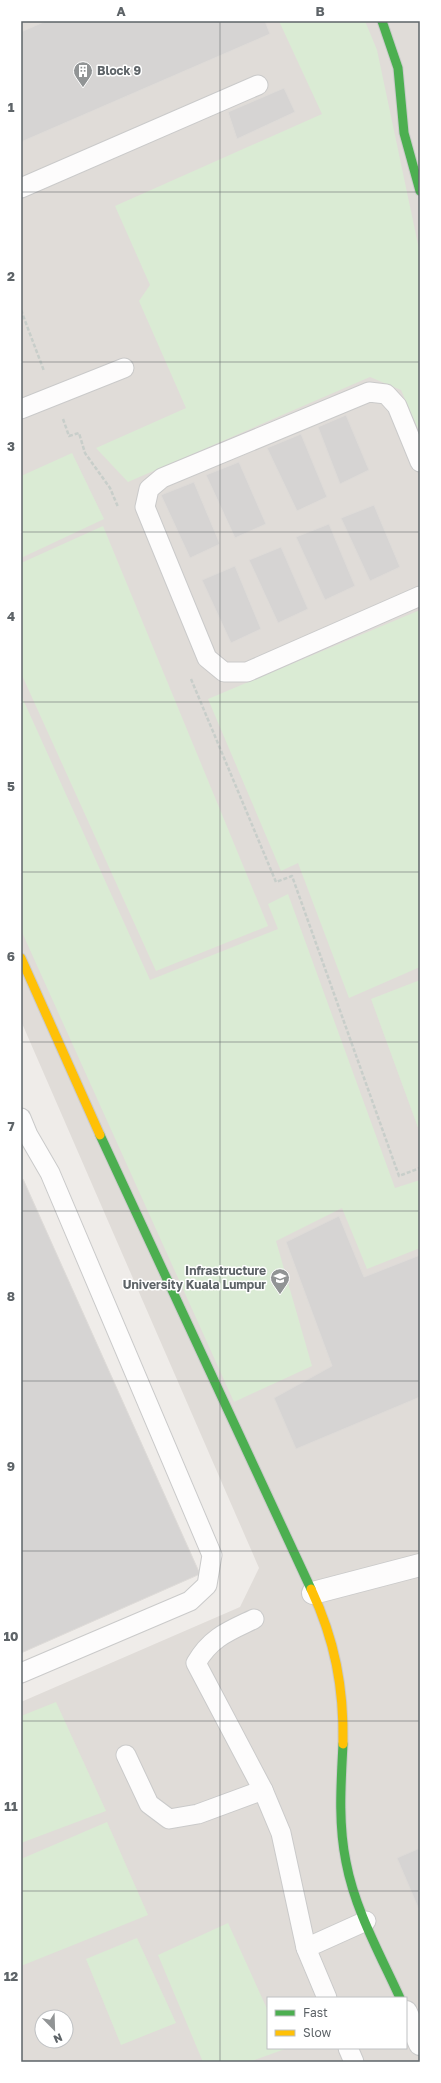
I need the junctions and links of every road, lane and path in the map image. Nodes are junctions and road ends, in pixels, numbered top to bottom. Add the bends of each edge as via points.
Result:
1 (382, 21) edge
2 (258, 85) dead end
3 (21, 188) edge
4 (420, 191) edge
5 (21, 310) edge
6 (124, 368) dead end
7 (46, 377) dead end
8 (21, 409) edge
9 (61, 414) dead end
10 (420, 462) edge
11 (120, 510) dead end
12 (420, 596) edge
13 (190, 678) dead end
14 (21, 958) edge
15 (21, 1118) edge
16 (25, 1136) edge
17 (420, 1168) edge
18 (420, 1565) edge
19 (313, 1593) junction
20 (254, 1619) dead end
21 (21, 1673) edge
22 (126, 1755) dead end
23 (263, 1790) junction
24 (366, 1921) junction
25 (306, 1948) junction
26 (327, 1997) edge
27 (400, 1997) edge
28 (407, 2014) edge
29 (420, 2044) edge
30 (348, 2049) edge
31 (354, 2062) edge

1 - 4 street via 398,68 404,133
2 - 3 lane
5 - 7 path
6 - 8 lane
9 - 11 path via 69,436 79,433 86,453 110,488
10 - 12 lane via 397,406 386,394 369,392 162,478 149,489 145,507 207,658 224,672 248,672
13 - 17 path via 276,882 292,876 399,1176
14 - 19 street via 56,1039
15 - 16 lane
16 - 21 lane via 50,1173 212,1555 207,1585 190,1601
18 - 19 street
19 - 24 street via 330,1639 341,1685 343,1732 340,1807 343,1844 351,1882
20 - 23 lane via 220,1634 204,1649 196,1663
22 - 23 lane via 149,1804 169,1819 198,1814
23 - 25 lane via 281,1833
24 - 25 lane
24 - 27 street
25 - 26 lane
28 - 29 street
30 - 31 lane

